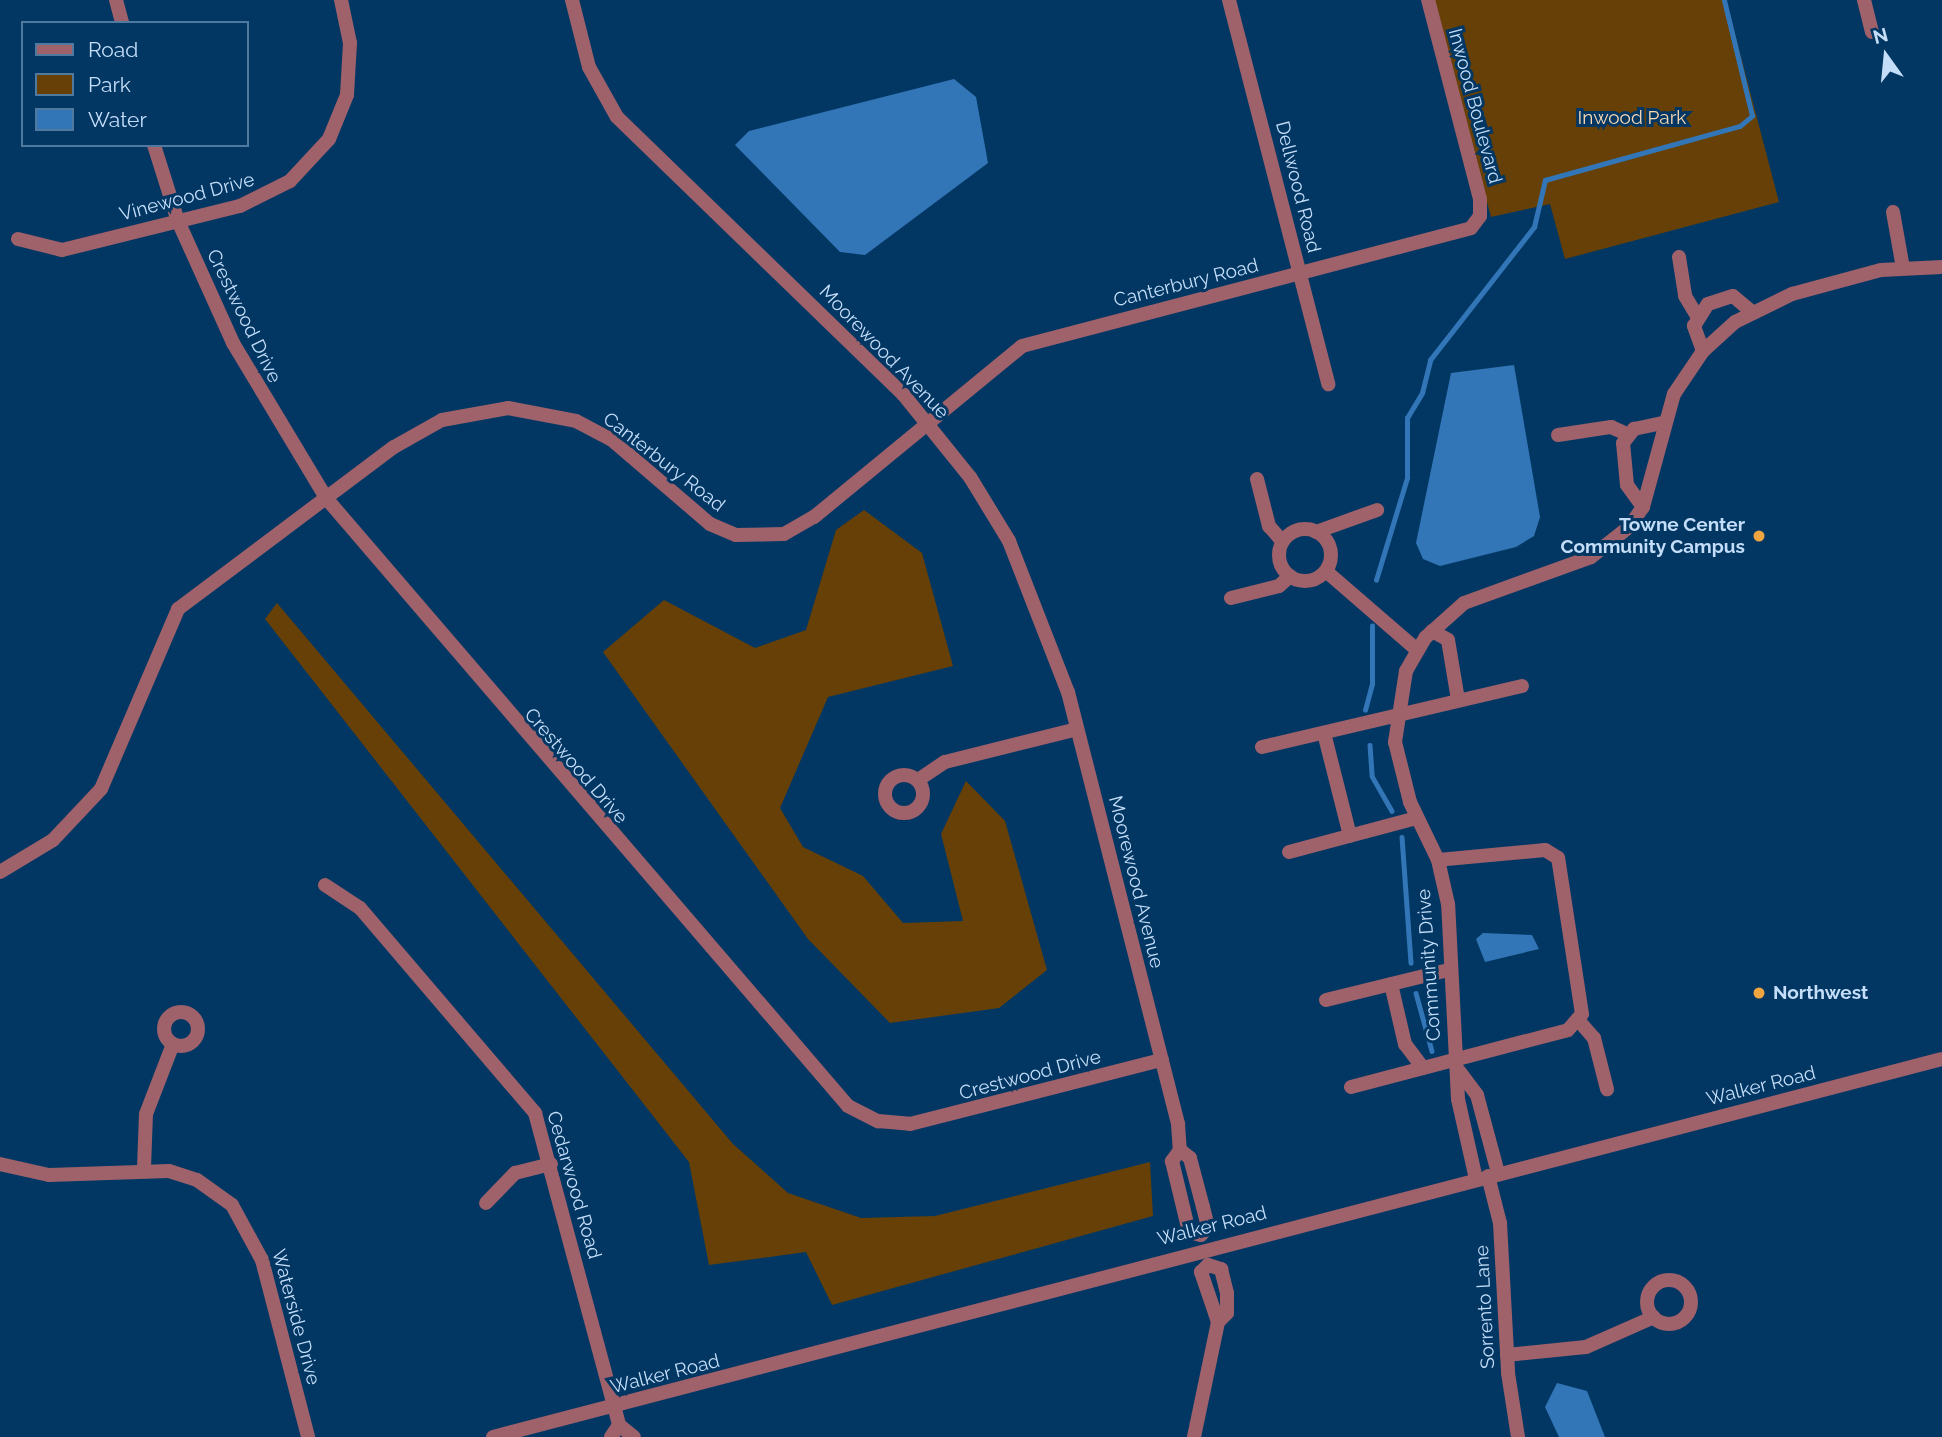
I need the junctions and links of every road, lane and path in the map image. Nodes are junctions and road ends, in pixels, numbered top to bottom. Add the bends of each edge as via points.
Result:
1 (116, 0) edge
2 (341, 0) edge
3 (572, 0) edge
4 (1229, 0) edge
5 (1428, 0) edge
6 (1864, 0) edge
7 (121, 21) edge
8 (1872, 32) dead end
9 (155, 147) edge
10 (1893, 212) dead end
11 (178, 221) junction
12 (1478, 222) joint
13 (18, 239) dead end
14 (1679, 257) dead end
15 (1942, 267) edge
16 (1903, 268) junction
17 (1300, 274) junction
18 (1752, 312) junction
19 (1697, 316) junction
20 (1703, 351) junction
21 (1328, 384) dead end
22 (927, 421) junction
23 (1663, 424) junction
24 (1627, 434) junction
25 (1558, 435) dead end
26 (1256, 479) dead end
27 (326, 498) junction
28 (1643, 507) junction
29 (1377, 510) dead end
30 (1317, 532) junction
31 (1282, 541) junction
32 (1327, 572) junction
33 (1290, 576) junction
34 (1231, 598) dead end
35 (1432, 631) junction
36 (1417, 650) junction
37 (1522, 686) dead end
38 (1458, 700) junction
39 (1395, 715) junction
40 (1077, 729) junction
41 (1324, 733) junction
42 (1262, 747) dead end
43 (918, 780) dead end
44 (1417, 818) junction
45 (1350, 836) junction
46 (1289, 852) dead end
47 (1438, 860) junction
48 (0, 872) edge
49 (325, 885) dead end
50 (1448, 970) junction
51 (1391, 984) junction
52 (1326, 1000) dead end
53 (1579, 1021) junction
54 (173, 1044) dead end
55 (1942, 1059) edge
56 (1162, 1060) junction
57 (1457, 1065) junction
58 (1423, 1068) junction
59 (1352, 1087) dead end
60 (1607, 1089) dead end
61 (0, 1164) edge
62 (551, 1164) junction
63 (144, 1168) junction
64 (1487, 1176) junction
65 (486, 1203) dead end
66 (1202, 1242) junction
67 (1208, 1265) junction
68 (1654, 1317) dead end
69 (1218, 1322) junction
70 (1507, 1355) junction
71 (614, 1406) junction
72 (615, 1431) edge
73 (308, 1437) edge
74 (494, 1437) edge
75 (634, 1437) edge
76 (1194, 1437) edge
77 (1518, 1437) edge

1 - 7 street
2 - 11 street, Vinewood Drive via 350,78 340,117 318,154 259,199
3 - 22 street, Moorewood Avenue via 589,67 617,117
4 - 17 street, Dellwood Road
5 - 12 street, Inwood Boulevard via 1480,200
6 - 8 street
9 - 11 street, Crestwood Drive
10 - 16 street
11 - 13 street, Vinewood Drive via 62,250
11 - 27 street, Crestwood Drive via 248,372
12 - 17 street, Canterbury Road via 1457,233
14 - 19 street via 1685,296
15 - 16 street, Community Drive
16 - 18 street, Community Drive via 1792,294
17 - 21 street, Dellwood Road
17 - 22 street, Canterbury Road via 1031,342
18 - 19 street via 1742,300 1724,297
18 - 20 street, Community Drive
19 - 20 street via 1694,334
20 - 23 street, Community Drive
22 - 27 street, Canterbury Road via 814,517 765,537 710,524 612,440 576,421 524,408 474,411 423,429
22 - 40 street, Moorewood Avenue via 970,477 1017,558 1051,639
23 - 24 street
23 - 28 street, Community Drive
24 - 25 street via 1612,427
24 - 28 street via 1622,453 1627,485
26 - 31 street via 1269,526
27 - 48 street, Canterbury Road via 178,609 101,789 53,840
27 - 56 street, Crestwood Drive via 848,1106 878,1121 910,1124
28 - 35 street, Community Drive via 1604,550 1493,587
29 - 30 street
30 - 31 street via 1297,531
30 - 32 street via 1331,551
31 - 33 street via 1279,559
32 - 33 street
32 - 36 street
33 - 34 street via 1279,586
35 - 36 street, Community Drive
35 - 38 street via 1448,640
36 - 39 street, Community Drive
37 - 38 street
38 - 39 street
39 - 41 street
39 - 44 street, Community Drive via 1400,768
40 - 43 street via 945,762
40 - 56 street, Moorewood Avenue
41 - 42 street
41 - 45 street
44 - 45 street
44 - 47 street, Community Drive
45 - 46 street
47 - 50 street, Community Drive via 1448,904
47 - 53 street via 1545,850 1558,858 1583,1006
49 - 62 street, Cedarwood Road via 360,908 523,1096 541,1127
50 - 51 street
50 - 57 street, Community Drive
51 - 52 street
51 - 58 street via 1405,1044
53 - 57 street
53 - 60 street via 1594,1038
54 - 63 street via 146,1114
55 - 64 street, Walker Road
56 - 66 street, Moorewood Avenue via 1180,1150 1172,1161 1189,1231
57 - 58 street
57 - 64 street, Community Drive via 1458,1099
57 - 64 street, Community Drive via 1477,1095
58 - 59 street
61 - 63 street, Waterside Drive via 49,1175
62 - 65 street via 515,1173
62 - 71 street, Cedarwood Road
63 - 73 street, Waterside Drive via 197,1180 245,1221 262,1260
64 - 66 street, Walker Road
64 - 70 street, Sorrento Lane via 1501,1232
66 - 67 street
66 - 71 street, Walker Road
67 - 69 street via 1200,1272
67 - 69 street via 1221,1269 1227,1293 1227,1313
68 - 70 street via 1586,1347
69 - 76 street
70 - 77 street, Sorrento Lane
71 - 72 street, Cedarwood Road
71 - 74 street, Walker Road
72 - 75 street

